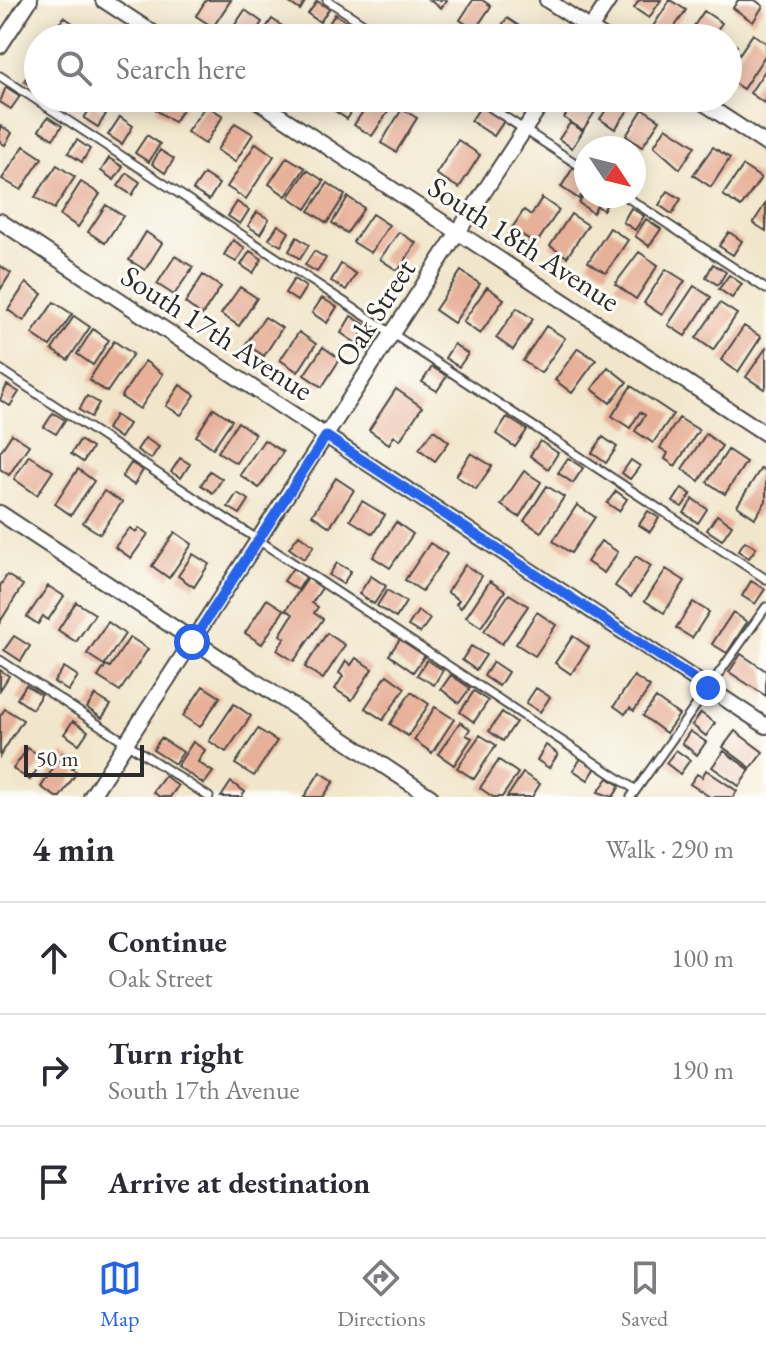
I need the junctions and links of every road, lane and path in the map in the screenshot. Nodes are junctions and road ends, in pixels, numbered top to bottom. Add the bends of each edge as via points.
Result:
1 (30, 0) edge
2 (103, 0) edge
3 (327, 0) edge
4 (547, 0) edge
5 (609, 0) edge
6 (140, 24) edge
7 (364, 24) edge
8 (576, 24) edge
9 (593, 24) edge
10 (0, 46) edge
11 (0, 76) edge
12 (24, 92) edge
13 (55, 112) edge
14 (274, 112) edge
15 (497, 112) edge
16 (536, 112) edge
17 (717, 112) edge
18 (525, 130) junction
19 (766, 144) edge
20 (574, 162) edge
21 (643, 208) edge
22 (0, 221) edge
23 (458, 232) junction
24 (766, 289) edge
25 (392, 334) junction
26 (0, 369) edge
27 (766, 434) edge
28 (326, 436) junction
29 (0, 513) edge
30 (258, 539) junction
31 (766, 579) edge
32 (766, 607) edge
33 (192, 642) junction
34 (0, 660) edge
35 (708, 688) junction
36 (766, 726) edge
37 (126, 742) junction
38 (633, 794) edge
39 (91, 797) edge
40 (209, 797) edge
41 (431, 797) edge

1 - 10 street
2 - 6 street
3 - 7 lane
4 - 8 street
5 - 9 street
11 - 12 lane
13 - 25 lane
14 - 23 street, South 18th Avenue
15 - 18 lane
16 - 18 street, Oak Street
17 - 19 street
18 - 20 lane
18 - 23 street, Oak Street
21 - 24 lane
22 - 28 street, South 17th Avenue
23 - 25 street, Oak Street
23 - 27 street, South 18th Avenue
25 - 28 street, Oak Street
25 - 31 lane
26 - 30 lane
28 - 30 street, Oak Street
28 - 35 street, South 17th Avenue
29 - 33 street
30 - 33 street, Oak Street
30 - 38 lane
32 - 35 lane
33 - 37 street, Oak Street
33 - 41 street
34 - 37 lane
35 - 36 street, South 17th Avenue
35 - 38 lane
37 - 39 street, Oak Street
37 - 40 lane

